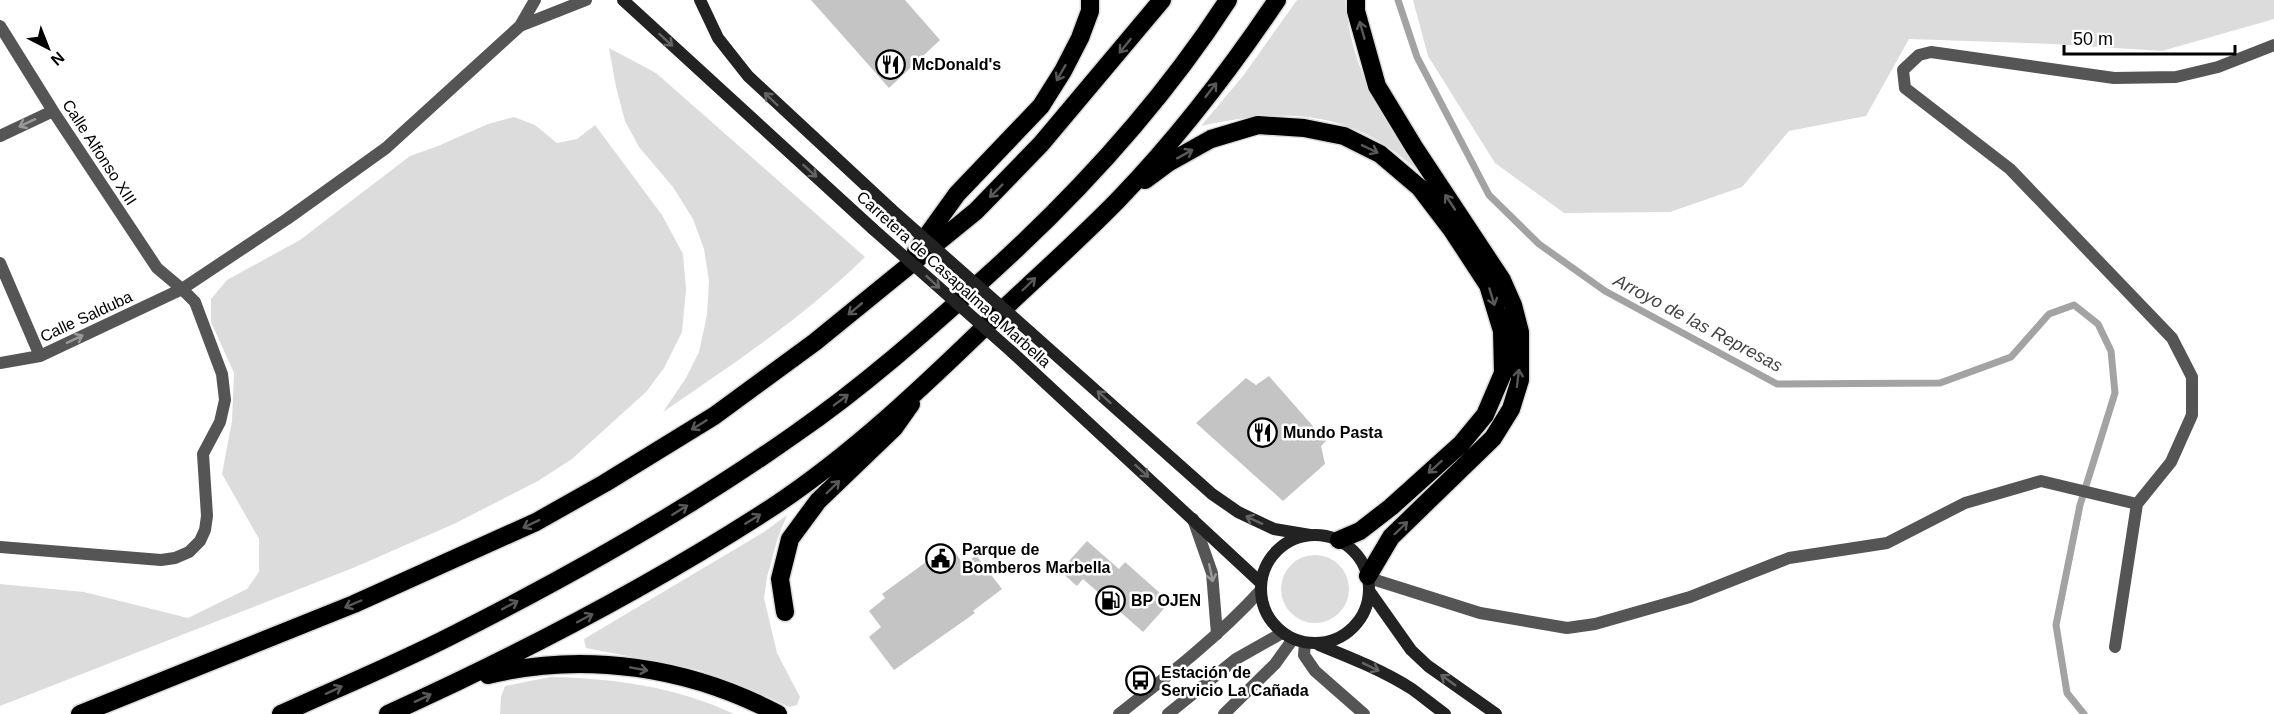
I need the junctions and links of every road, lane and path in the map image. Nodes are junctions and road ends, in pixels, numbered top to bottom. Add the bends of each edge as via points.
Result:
1 (535, 0) edge
2 (586, 0) edge
3 (623, 0) edge
4 (700, 0) edge
5 (1090, 0) edge
6 (1162, 0) edge
7 (1228, 0) edge
8 (1277, 0) edge
9 (1356, 0) edge
10 (0, 26) edge
11 (520, 26) junction
12 (2274, 45) edge
13 (53, 111) junction
14 (0, 136) edge
15 (1119, 198) junction
16 (0, 263) edge
17 (901, 272) junction
18 (182, 289) junction
19 (40, 356) junction
20 (0, 363) edge
21 (926, 383) junction
22 (2137, 504) junction
23 (1192, 518) junction
24 (1310, 535) junction
25 (1339, 540) junction
26 (0, 546) edge
27 (1369, 582) junction
28 (1261, 586) junction
29 (785, 612) dead end
30 (1217, 634) junction
31 (1299, 640) junction
32 (2115, 647) dead end
33 (458, 682) junction
34 (80, 714) edge
35 (281, 714) edge
36 (388, 714) edge
37 (778, 714) edge
38 (1119, 714) edge
39 (1168, 714) edge
40 (1224, 714) edge
41 (1364, 714) edge
42 (1445, 714) edge
43 (1496, 714) edge

1 - 11 street
2 - 11 street
3 -> 23 main road, Carretera de Casapalma a Marbella, bridge
24 -> 4 main road, Carretera de Casapalma a Marbella, bridge via 1274,529 1212,494 891,209 748,76 718,38
5 -> 17 highway via 1080,38 1041,106 957,194
6 -> 17 highway via 1041,144 976,211
35 -> 7 highway via 449,637 649,529 797,433 872,377 1020,247 1088,177 1152,103
15 -> 8 highway via 1188,120
27 -> 9 highway via 1391,537 1493,438 1511,409 1520,380 1520,332 1502,280 1377,86
10 - 13 street, Calle Alfonso XIII
11 - 18 street, Calle Salduba via 386,148
12 - 22 street via 2218,68 2176,77 2114,78 1932,52 1918,55 1903,70 1905,88 2010,169 2172,338 2192,377 2192,415 2171,462
13 -> 14 street
13 - 18 street, Calle Alfonso XIII via 157,268
21 -> 15 highway
15 -> 25 highway via 1168,163 1211,139 1258,125 1344,136 1380,154 1420,188 1488,285 1502,331 1503,373 1485,415 1461,444 1391,507 1360,531
16 - 19 street
17 -> 34 highway via 714,416 536,522 354,604
19 -> 18 street, Calle Salduba
18 - 26 street, Calle Alfonso XIII via 195,302 222,374 225,400 220,422 203,454 207,516 201,541 189,552 161,560
19 - 20 street, Calle Salduba
29 -> 21 highway via 780,579 790,539 818,501 894,428
33 -> 21 highway via 584,619 773,506 840,456
22 - 27 street via 2042,482 1965,502 1887,543 1789,558 1690,597 1567,628 1480,613
22 - 32 street
23 - 28 main road, Carretera de Casapalma a Marbella
23 -> 30 street via 1212,573
24 - 25 main road
24 - 28 main road via 1298,537 1277,550 1269,560
25 - 27 main road via 1358,555
27 - 31 main road via 1365,611 1354,628 1337,639
43 -> 27 main road via 1411,650
28 - 30 street
28 - 31 main road via 1266,614
30 - 38 street
31 - 39 street via 1241,655
31 - 40 street
31 - 41 street via 1315,671
31 -> 42 main road via 1369,666 1413,690
36 -> 33 highway
33 -> 37 highway via 520,667 602,663 694,680

